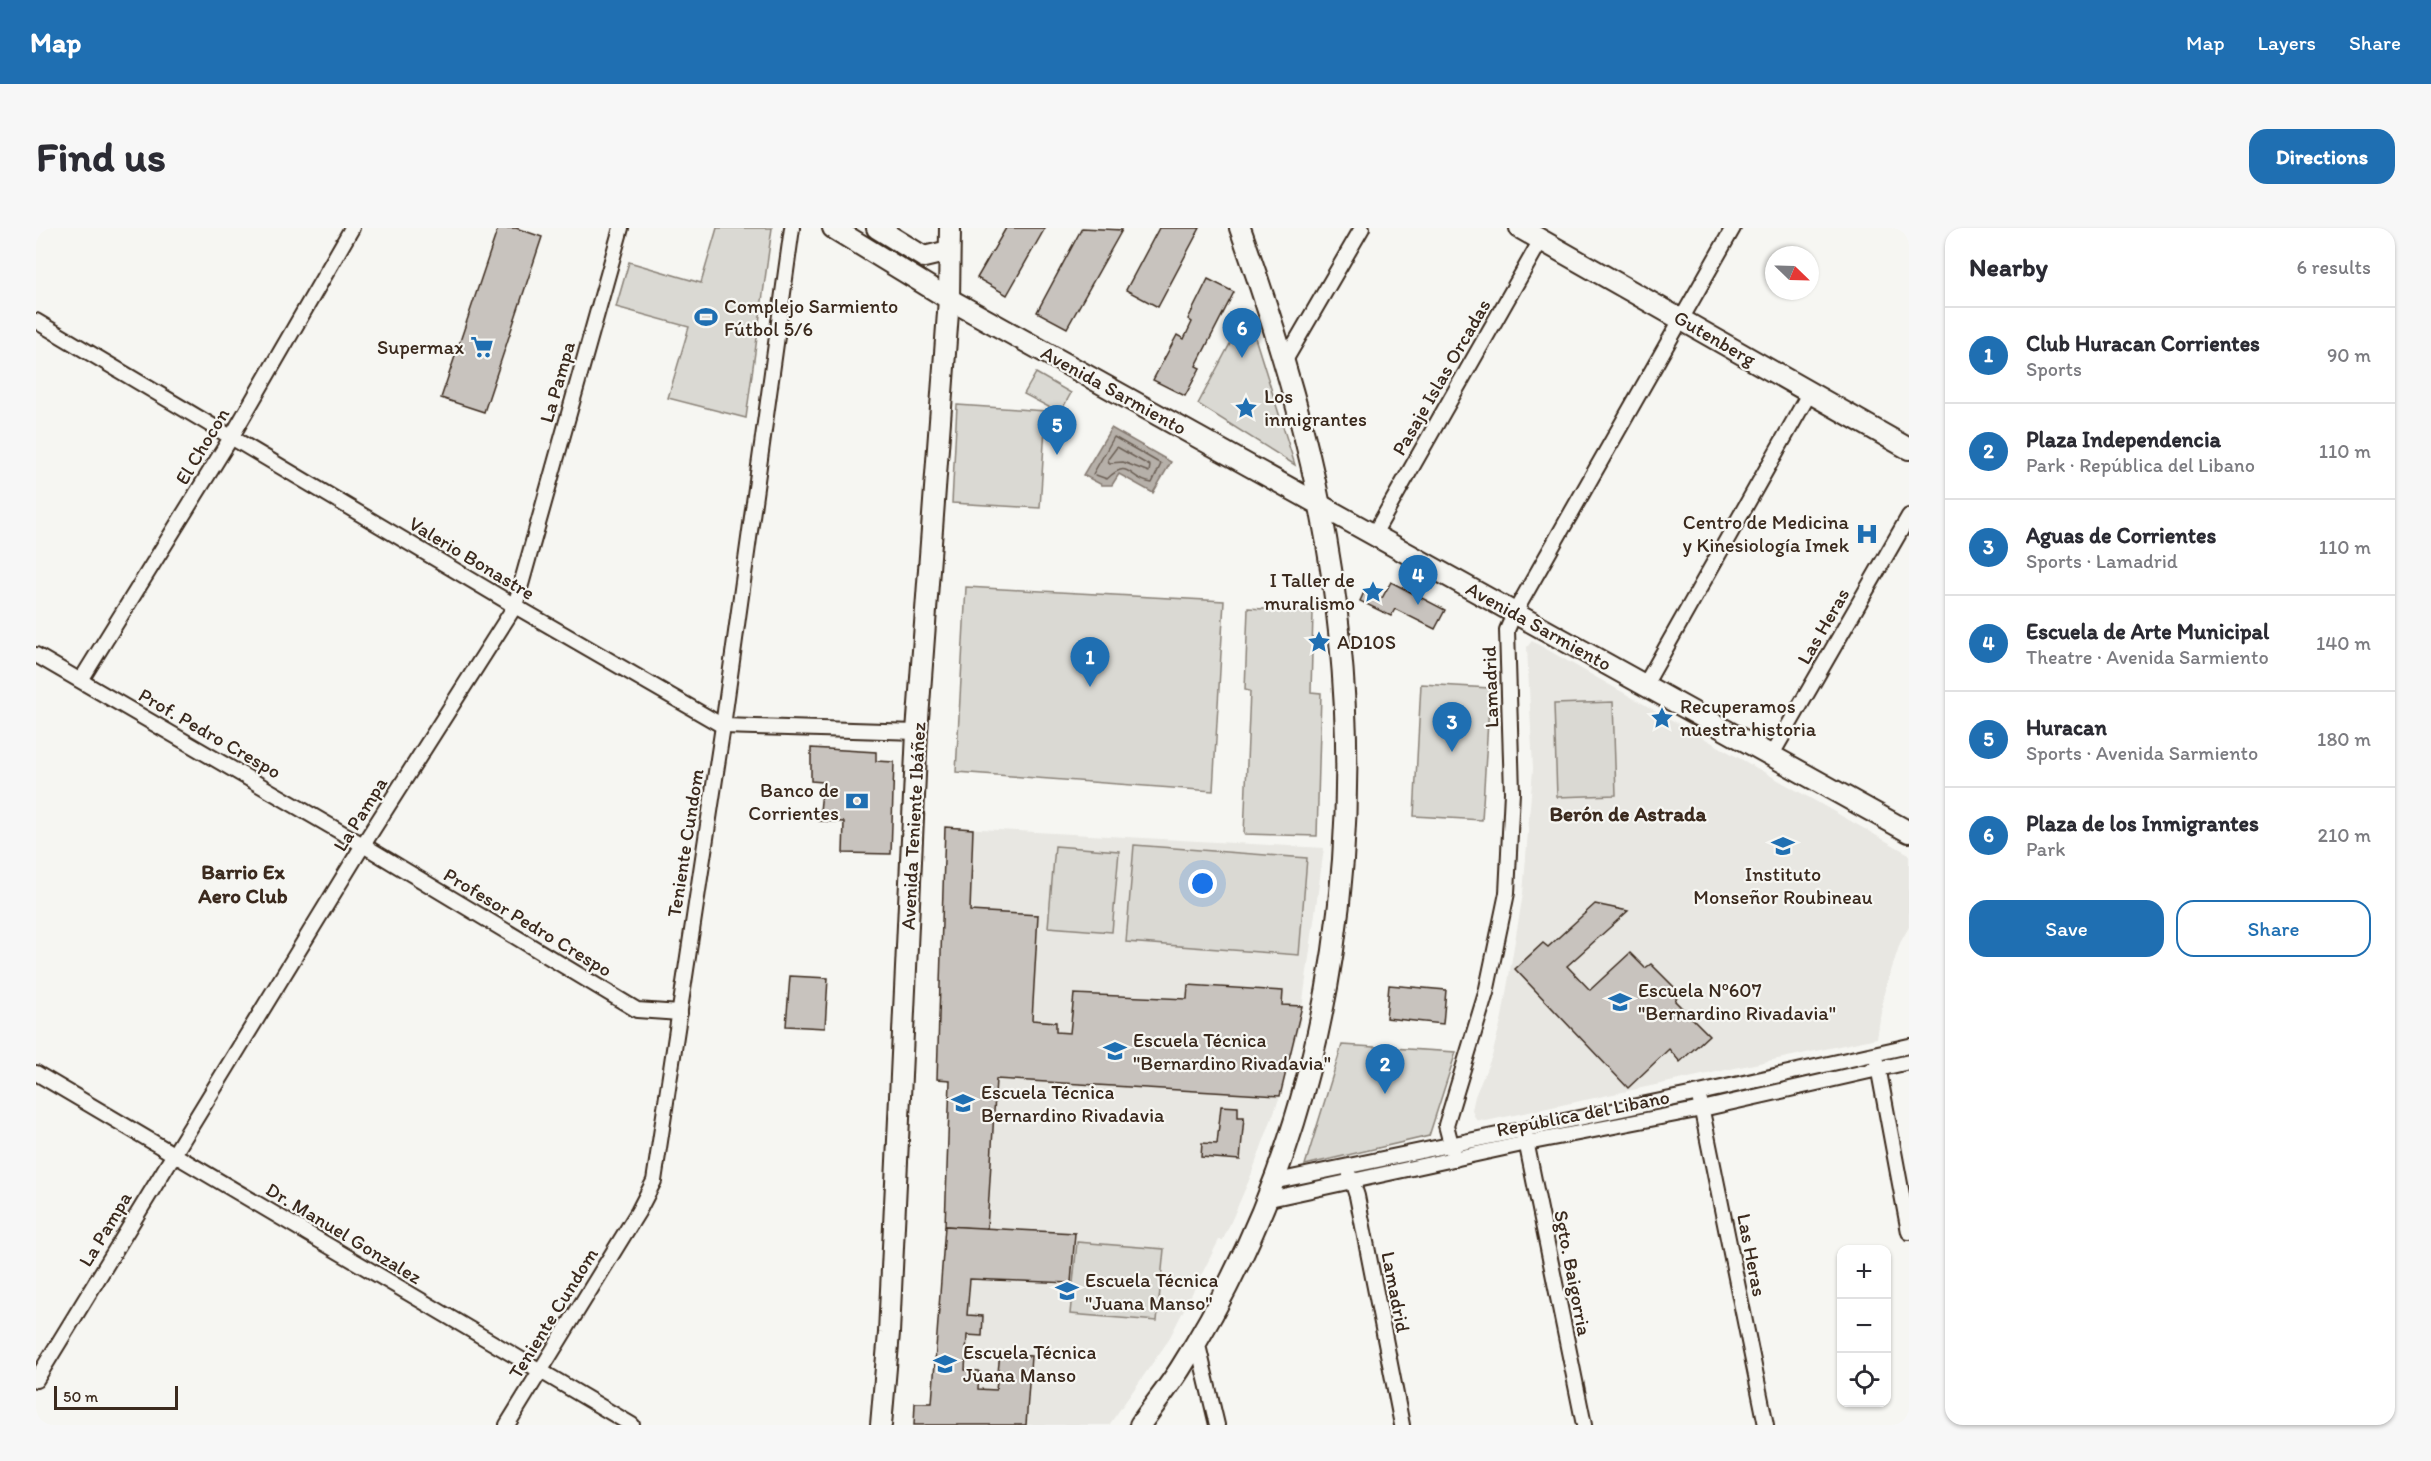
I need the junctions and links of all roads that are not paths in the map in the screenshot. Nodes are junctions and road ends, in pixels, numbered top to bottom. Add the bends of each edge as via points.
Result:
1 (352, 228) edge
2 (621, 228) edge
3 (792, 228) edge
4 (833, 228) edge
5 (877, 228) edge
6 (950, 228) edge
7 (1240, 228) edge
8 (1362, 228) edge
9 (1520, 228) edge
10 (1733, 228) edge
11 (1541, 240) junction
12 (949, 251) junction
13 (949, 299) junction
14 (1680, 318) junction
15 (36, 321) edge
16 (1283, 364) junction
17 (1810, 392) junction
18 (232, 436) junction
19 (1909, 449) edge
20 (1320, 504) junction
21 (1909, 516) edge
22 (1374, 534) junction
23 (515, 606) junction
24 (1515, 612) junction
25 (36, 655) edge
26 (81, 680) junction
27 (1645, 685) junction
28 (723, 726) junction
29 (917, 732) junction
30 (1771, 756) junction
31 (1909, 832) edge
32 (363, 845) junction
33 (680, 1013) junction
34 (1909, 1046) edge
35 (1875, 1052) junction
36 (1909, 1062) edge
37 (1879, 1068) junction
38 (36, 1073) edge
39 (1699, 1094) junction
40 (1702, 1110) junction
41 (1525, 1136) junction
42 (1451, 1143) junction
43 (173, 1154) junction
44 (1455, 1159) junction
45 (1347, 1167) junction
46 (1272, 1182) junction
47 (1352, 1182) junction
48 (1265, 1200) junction
49 (1909, 1232) edge
50 (1197, 1341) junction
51 (540, 1371) junction
52 (36, 1380) edge
53 (507, 1425) edge
54 (632, 1425) edge
55 (881, 1425) edge
56 (1140, 1425) edge
57 (1217, 1425) edge
58 (1402, 1425) edge
59 (1584, 1425) edge
60 (1766, 1425) edge

1 - 18 street, El Chocon
2 - 23 street, La Pampa
3 - 28 street, Teniente Cundom
4 - 13 main road, Avenida Sarmiento
5 - 12 main road via 924,256
6 - 12 main road, Avenida Teniente Ibáñez
7 - 16 main road
8 - 16 street
9 - 11 main road, Gutenberg
10 - 14 street, Lamadrid
11 - 14 main road, Gutenberg
11 - 22 street, Pasaje Islas Orcadas
12 - 13 main road, Avenida Teniente Ibáñez
13 - 20 main road, Avenida Sarmiento
13 - 29 main road, Avenida Teniente Ibáñez
14 - 17 main road, Gutenberg
14 - 24 street, Lamadrid
15 - 18 street, Valerio Bonastre
16 - 20 main road
17 - 19 main road, Gutenberg
17 - 27 street
18 - 23 street, Valerio Bonastre
18 - 26 street, El Chocon
20 - 22 main road, Avenida Sarmiento
20 - 46 main road via 1343,678 1344,851 1340,912 1306,1087
21 - 30 street, Las Heras
22 - 24 main road, Avenida Sarmiento
23 - 28 street, Valerio Bonastre
23 - 32 street, La Pampa
24 - 27 main road, Avenida Sarmiento
24 - 42 street, Lamadrid via 1508,630 1512,792 1507,893 1486,993 1446,1125
25 - 26 street, Prof. Pedro Crespo
26 - 32 street, Prof. Pedro Crespo
27 - 30 main road, Avenida Sarmiento
28 - 29 street, Valerio Bonastre
28 - 33 street, Teniente Cundom
29 - 55 main road, Avenida Teniente Ibáñez
30 - 31 main road, Avenida Sarmiento
32 - 33 street, Profesor Pedro Crespo via 638,1010
32 - 43 street, La Pampa
33 - 51 street, Teniente Cundom via 654,1181
34 - 35 street, República del Libano
35 - 37 street
35 - 39 street, República del Libano
36 - 37 street, República del Libano
37 - 40 street, República del Libano
37 - 49 street
38 - 43 street, Dr. Manuel Gonzalez
39 - 40 street, Las Heras
39 - 41 street, República del Libano
40 - 41 street, República del Libano
40 - 60 street, Las Heras
41 - 42 street, República del Libano
41 - 44 street, República del Libano
41 - 59 street, Sgto. Baigorria
42 - 44 street, Lamadrid
42 - 45 street, República del Libano
43 - 51 street, Dr. Manuel Gonzalez
43 - 52 street, La Pampa
44 - 47 street, República del Libano
45 - 46 street, República del Libano
45 - 47 street, Lamadrid
46 - 48 main road
47 - 48 street, República del Libano
47 - 58 street, Lamadrid
48 - 50 main road via 1236,1268
50 - 56 main road
50 - 57 street
51 - 53 street, Teniente Cundom
51 - 54 street, Dr. Manuel Gonzalez

